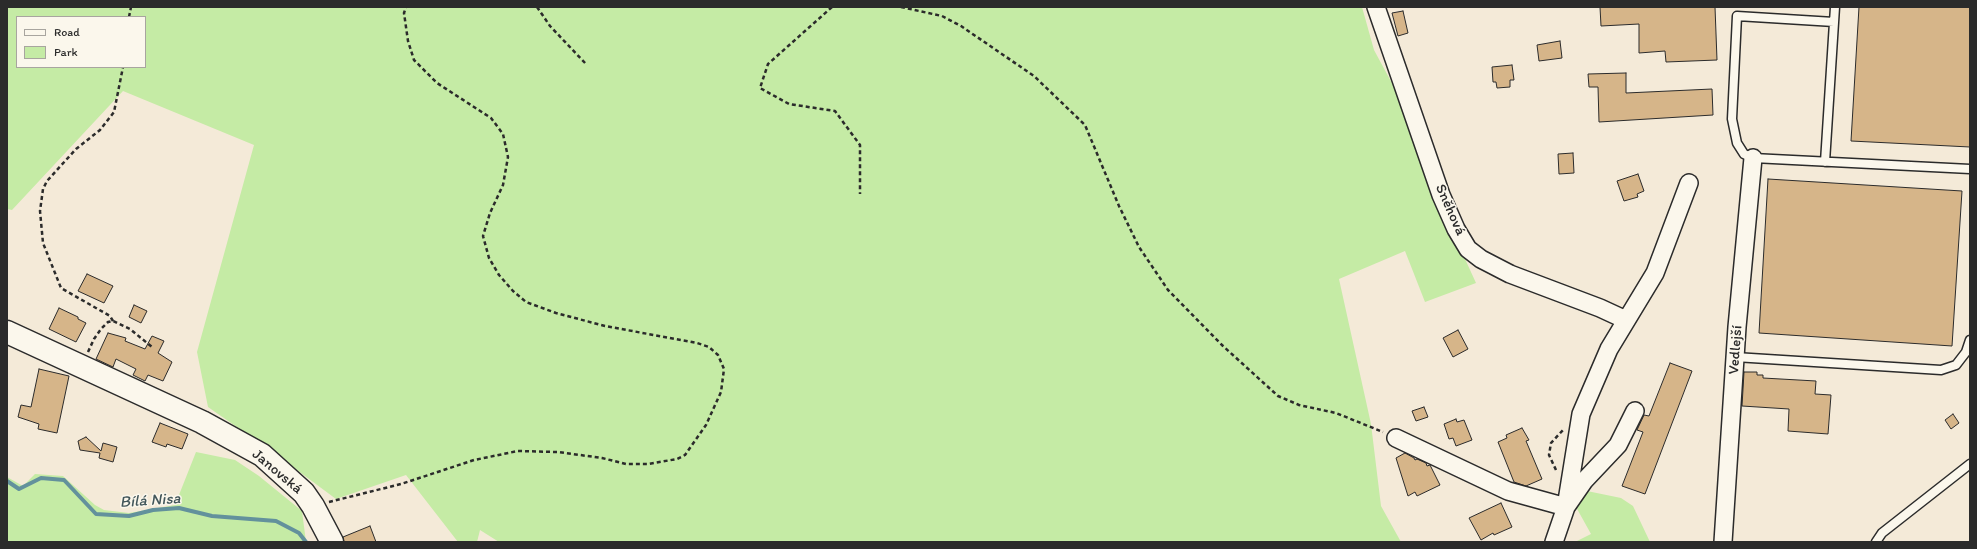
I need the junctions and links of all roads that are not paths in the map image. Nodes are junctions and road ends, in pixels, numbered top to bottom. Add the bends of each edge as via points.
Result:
1 (1376, 7) edge
2 (1835, 7) edge
3 (1834, 22) junction
4 (1753, 158) junction
5 (1825, 162) junction
6 (1970, 169) edge
7 (1689, 183) dead end
8 (1626, 320) junction
9 (7, 332) edge
10 (1970, 340) edge
11 (1735, 357) junction
12 (1635, 411) dead end
13 (1396, 438) road end
14 (1970, 464) edge
15 (1566, 507) junction
16 (332, 542) edge
17 (1554, 542) edge
18 (1723, 542) edge
19 (1876, 542) edge

1 - 8 street, Sněhová via 1441,195 1456,229 1468,248 1481,259 1510,274
2 - 3 lane
3 - 4 lane via 1737,16 1732,119 1737,143 1744,154
3 - 5 lane
4 - 5 lane
4 - 11 street, Vedlejší
5 - 6 lane
7 - 8 street via 1655,273
8 - 15 street via 1609,349 1581,414
9 - 16 street, Janovská via 202,422 262,455 304,494
10 - 11 lane via 1966,352 1956,365 1941,370
11 - 18 street, Vedlejší
12 - 15 street via 1618,445 1584,481
13 - 15 street via 1508,490
14 - 19 lane via 1882,533
15 - 17 street

